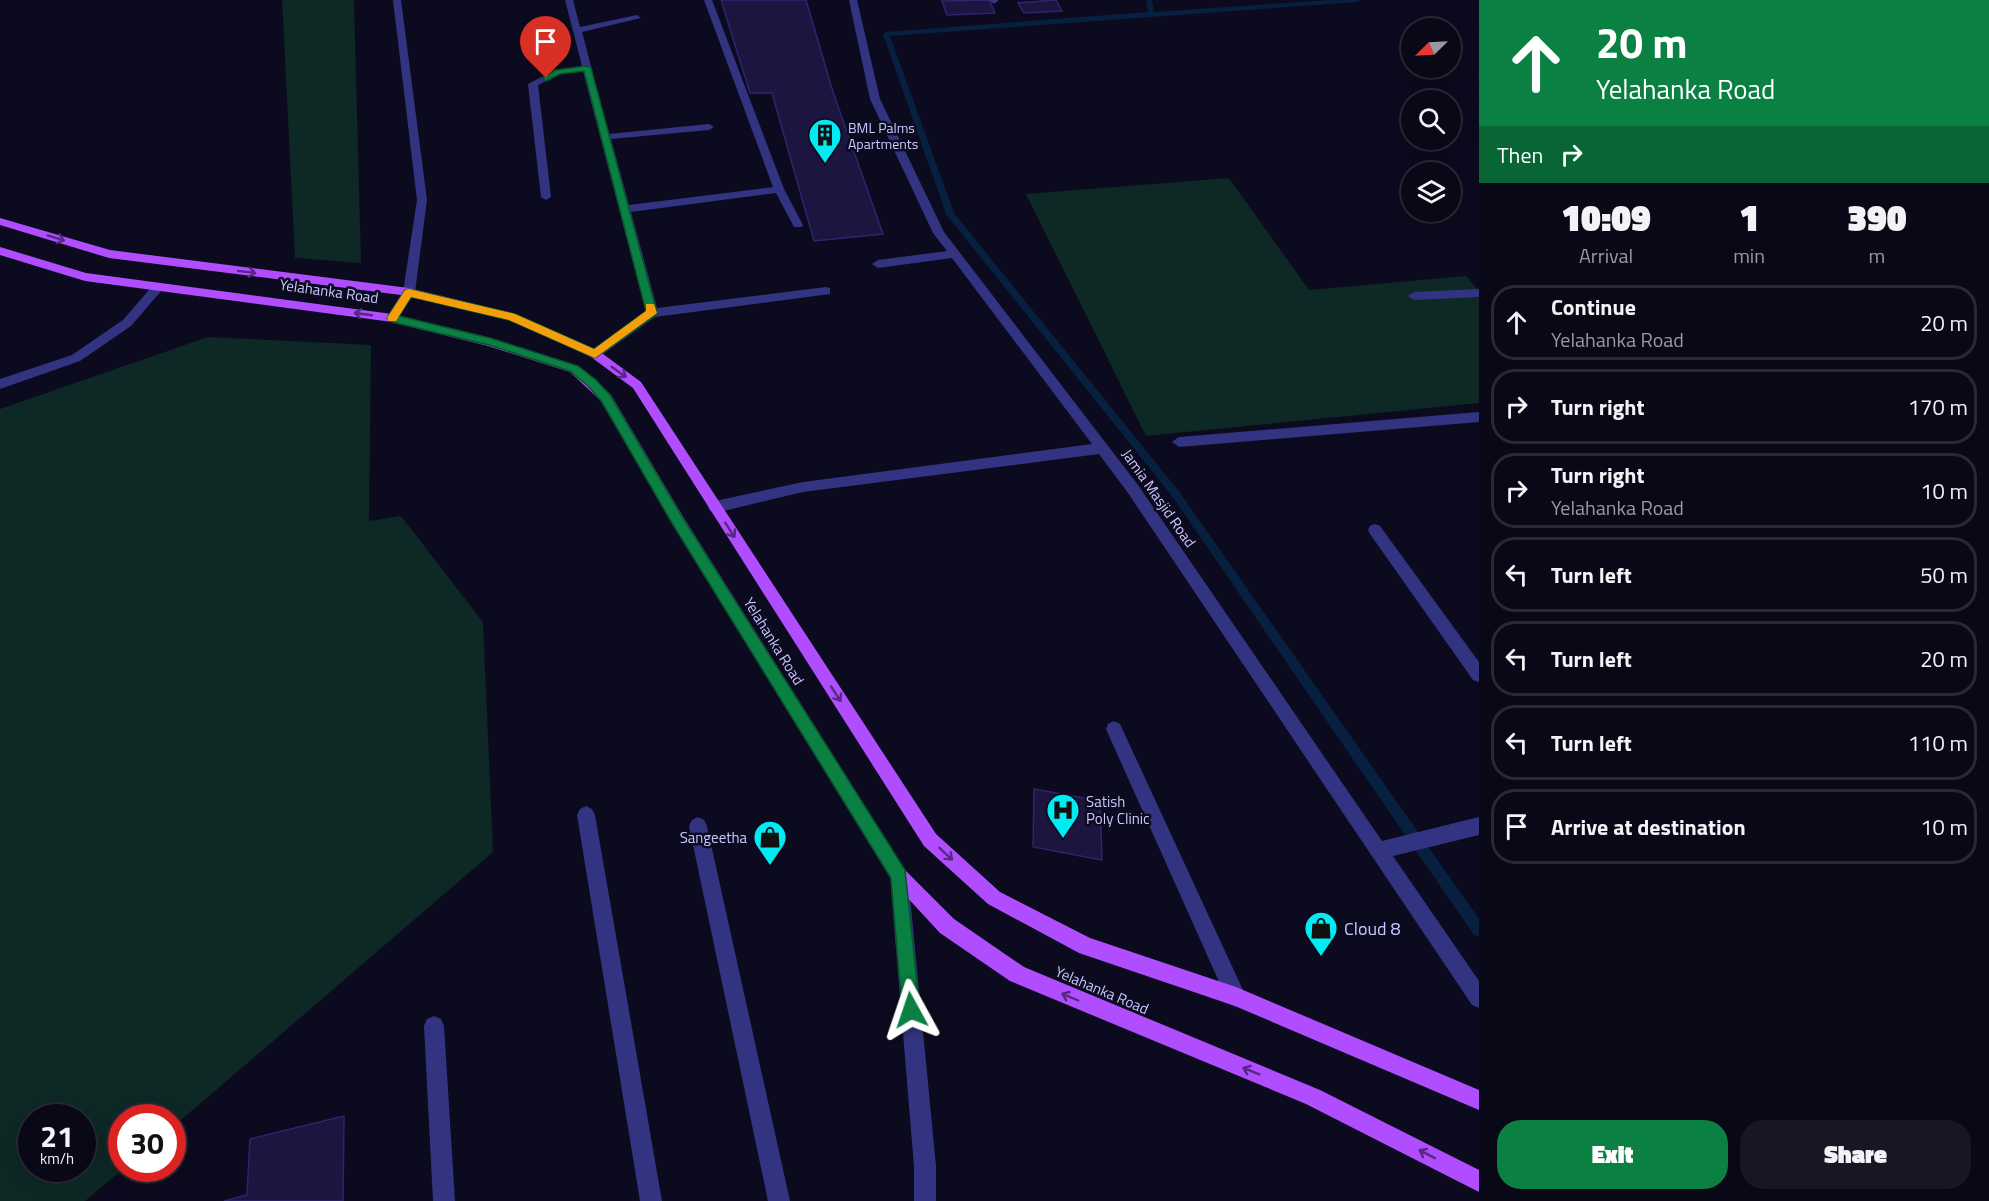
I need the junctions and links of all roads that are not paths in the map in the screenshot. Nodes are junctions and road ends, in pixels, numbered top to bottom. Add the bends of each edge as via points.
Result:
1 (397, 0) edge
2 (569, 0) edge
3 (708, 0) edge
4 (853, 0) edge
5 (637, 18) dead end
6 (577, 30) junction
7 (587, 68) junction
8 (709, 127) dead end
9 (605, 137) junction
10 (779, 189) junction
11 (546, 197) dead end
12 (624, 209) junction
13 (0, 220) edge
14 (798, 225) dead end
15 (0, 251) edge
16 (955, 254) junction
17 (878, 264) dead end
18 (158, 287) junction
19 (826, 291) dead end
20 (409, 292) junction
21 (1479, 293) edge
22 (1414, 296) dead end
23 (652, 313) junction
24 (392, 318) junction
25 (595, 354) junction
26 (0, 384) edge
27 (1479, 417) edge
28 (1179, 442) dead end
29 (1102, 448) junction
30 (715, 507) junction
31 (1375, 530) dead end
32 (1479, 675) edge
33 (1114, 729) dead end
34 (586, 815) dead end
35 (698, 826) dead end
36 (1479, 826) edge
37 (1380, 850) junction
38 (899, 876) junction
39 (1236, 998) junction
40 (1479, 998) edge
41 (434, 1026) dead end
42 (1479, 1100) edge
43 (1479, 1181) edge
44 (444, 1201) edge
45 (651, 1201) edge
46 (779, 1201) edge
47 (925, 1201) edge

1 - 20 street via 422,200
2 - 6 street
3 - 10 street
4 - 16 street, Jamia Masjid Road via 874,99 939,233
5 - 6 street
6 - 7 street
7 - 9 street
7 - 11 street via 558,72 533,84
8 - 9 street
9 - 12 street
10 - 12 street
10 - 14 street
12 - 23 street
13 -> 20 main road, Yelahanka Road via 109,254
15 - 18 main road, Yelahanka Road via 85,277
16 - 17 street
16 - 29 street, Jamia Masjid Road
24 -> 18 main road, Yelahanka Road
18 - 26 street via 128,323 76,358
19 - 23 street
20 - 24 street
20 - 25 main road, Yelahanka Road via 512,317
21 - 22 street
23 - 25 street
24 - 38 main road, Yelahanka Road via 490,342 574,369 592,383 606,399
25 -> 30 main road, Yelahanka Road via 637,385
27 - 28 street
29 - 30 street via 803,487
29 - 37 street, Jamia Masjid Road
30 -> 39 main road, Yelahanka Road via 930,840 994,898 1086,946
31 - 32 street
33 - 39 street
34 - 45 street
35 - 46 street
36 - 37 street
37 - 40 street, Jamia Masjid Road
43 -> 38 main road, Yelahanka Road via 1313,1097 1017,974 947,926
38 - 47 street
39 - 42 main road, Yelahanka Road
41 - 44 street

